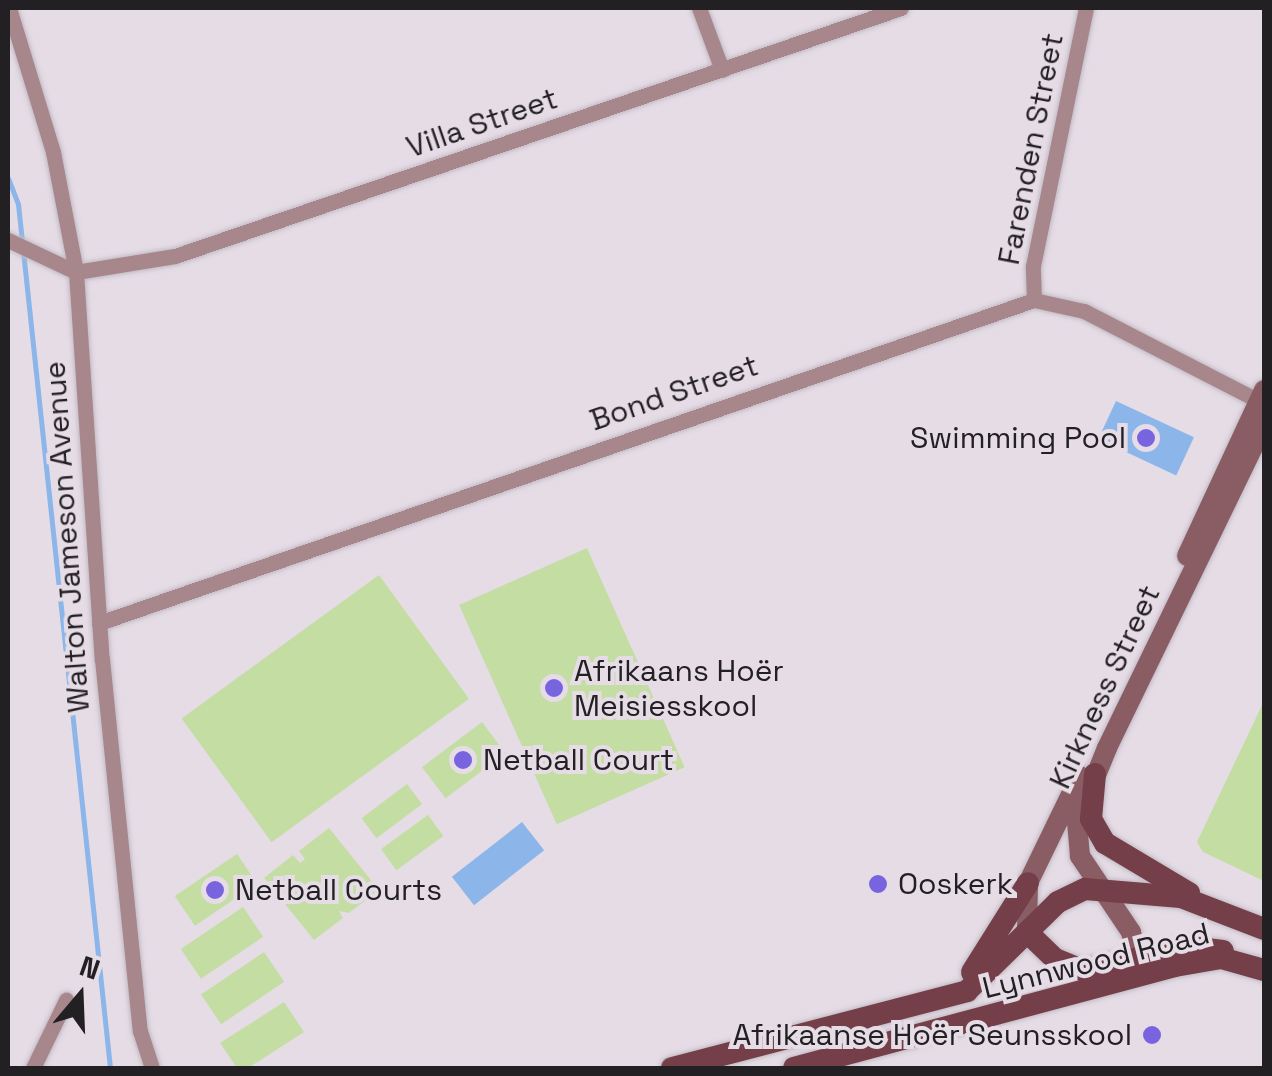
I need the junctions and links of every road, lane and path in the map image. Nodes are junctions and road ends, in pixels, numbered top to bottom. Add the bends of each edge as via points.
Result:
1 (8, 8) edge
2 (699, 8) edge
3 (901, 8) edge
4 (1086, 8) edge
5 (722, 70) junction
6 (11, 242) edge
7 (76, 272) junction
8 (1034, 300) junction
9 (1263, 401) edge
10 (1264, 424) edge
11 (99, 624) junction
12 (1095, 774) junction
13 (1028, 884) junction
14 (1098, 888) junction
15 (1218, 909) junction
16 (1264, 929) edge
17 (1026, 932) junction
18 (1139, 968) junction
19 (1264, 970) edge
20 (950, 997) junction
21 (66, 1000) dead end
22 (743, 1059) edge
23 (33, 1068) edge
24 (152, 1068) edge
25 (672, 1068) edge
26 (794, 1068) edge

1 - 7 street, Walton Jameson Avenue via 53,152
2 - 5 street
3 - 5 street, Villa Street
4 - 8 street, Farenden Street via 1033,266
5 - 7 street, Villa Street via 174,256
6 - 7 street
7 - 11 street, Walton Jameson Avenue
8 - 9 street via 1084,311
8 - 11 street, Bond Street
9 - 13 street, Kirkness Street
10 - 12 street, Kirkness Street
11 - 24 street, Walton Jameson Avenue via 140,1031
12 - 14 street, Kirkness Street via 1076,840
12 - 15 main road via 1092,819 1105,843
13 - 17 street, Kirkness Street
13 - 20 main road via 997,942
14 - 15 main road, Lynnwood Road via 1181,896
14 - 17 main road, Lynnwood Road via 1058,902
14 - 18 street, Kirkness Street via 1131,932
15 - 16 main road, Lynnwood Road
17 - 18 main road via 1055,960 1082,970
17 - 20 main road, Lynnwood Road via 993,970
18 - 19 main road, Lynnwood Road via 1234,958
18 - 26 main road, Lynnwood Road via 941,1031
20 - 22 main road, Lynnwood Road
21 - 23 street
22 - 25 main road, Lynnwood Road

